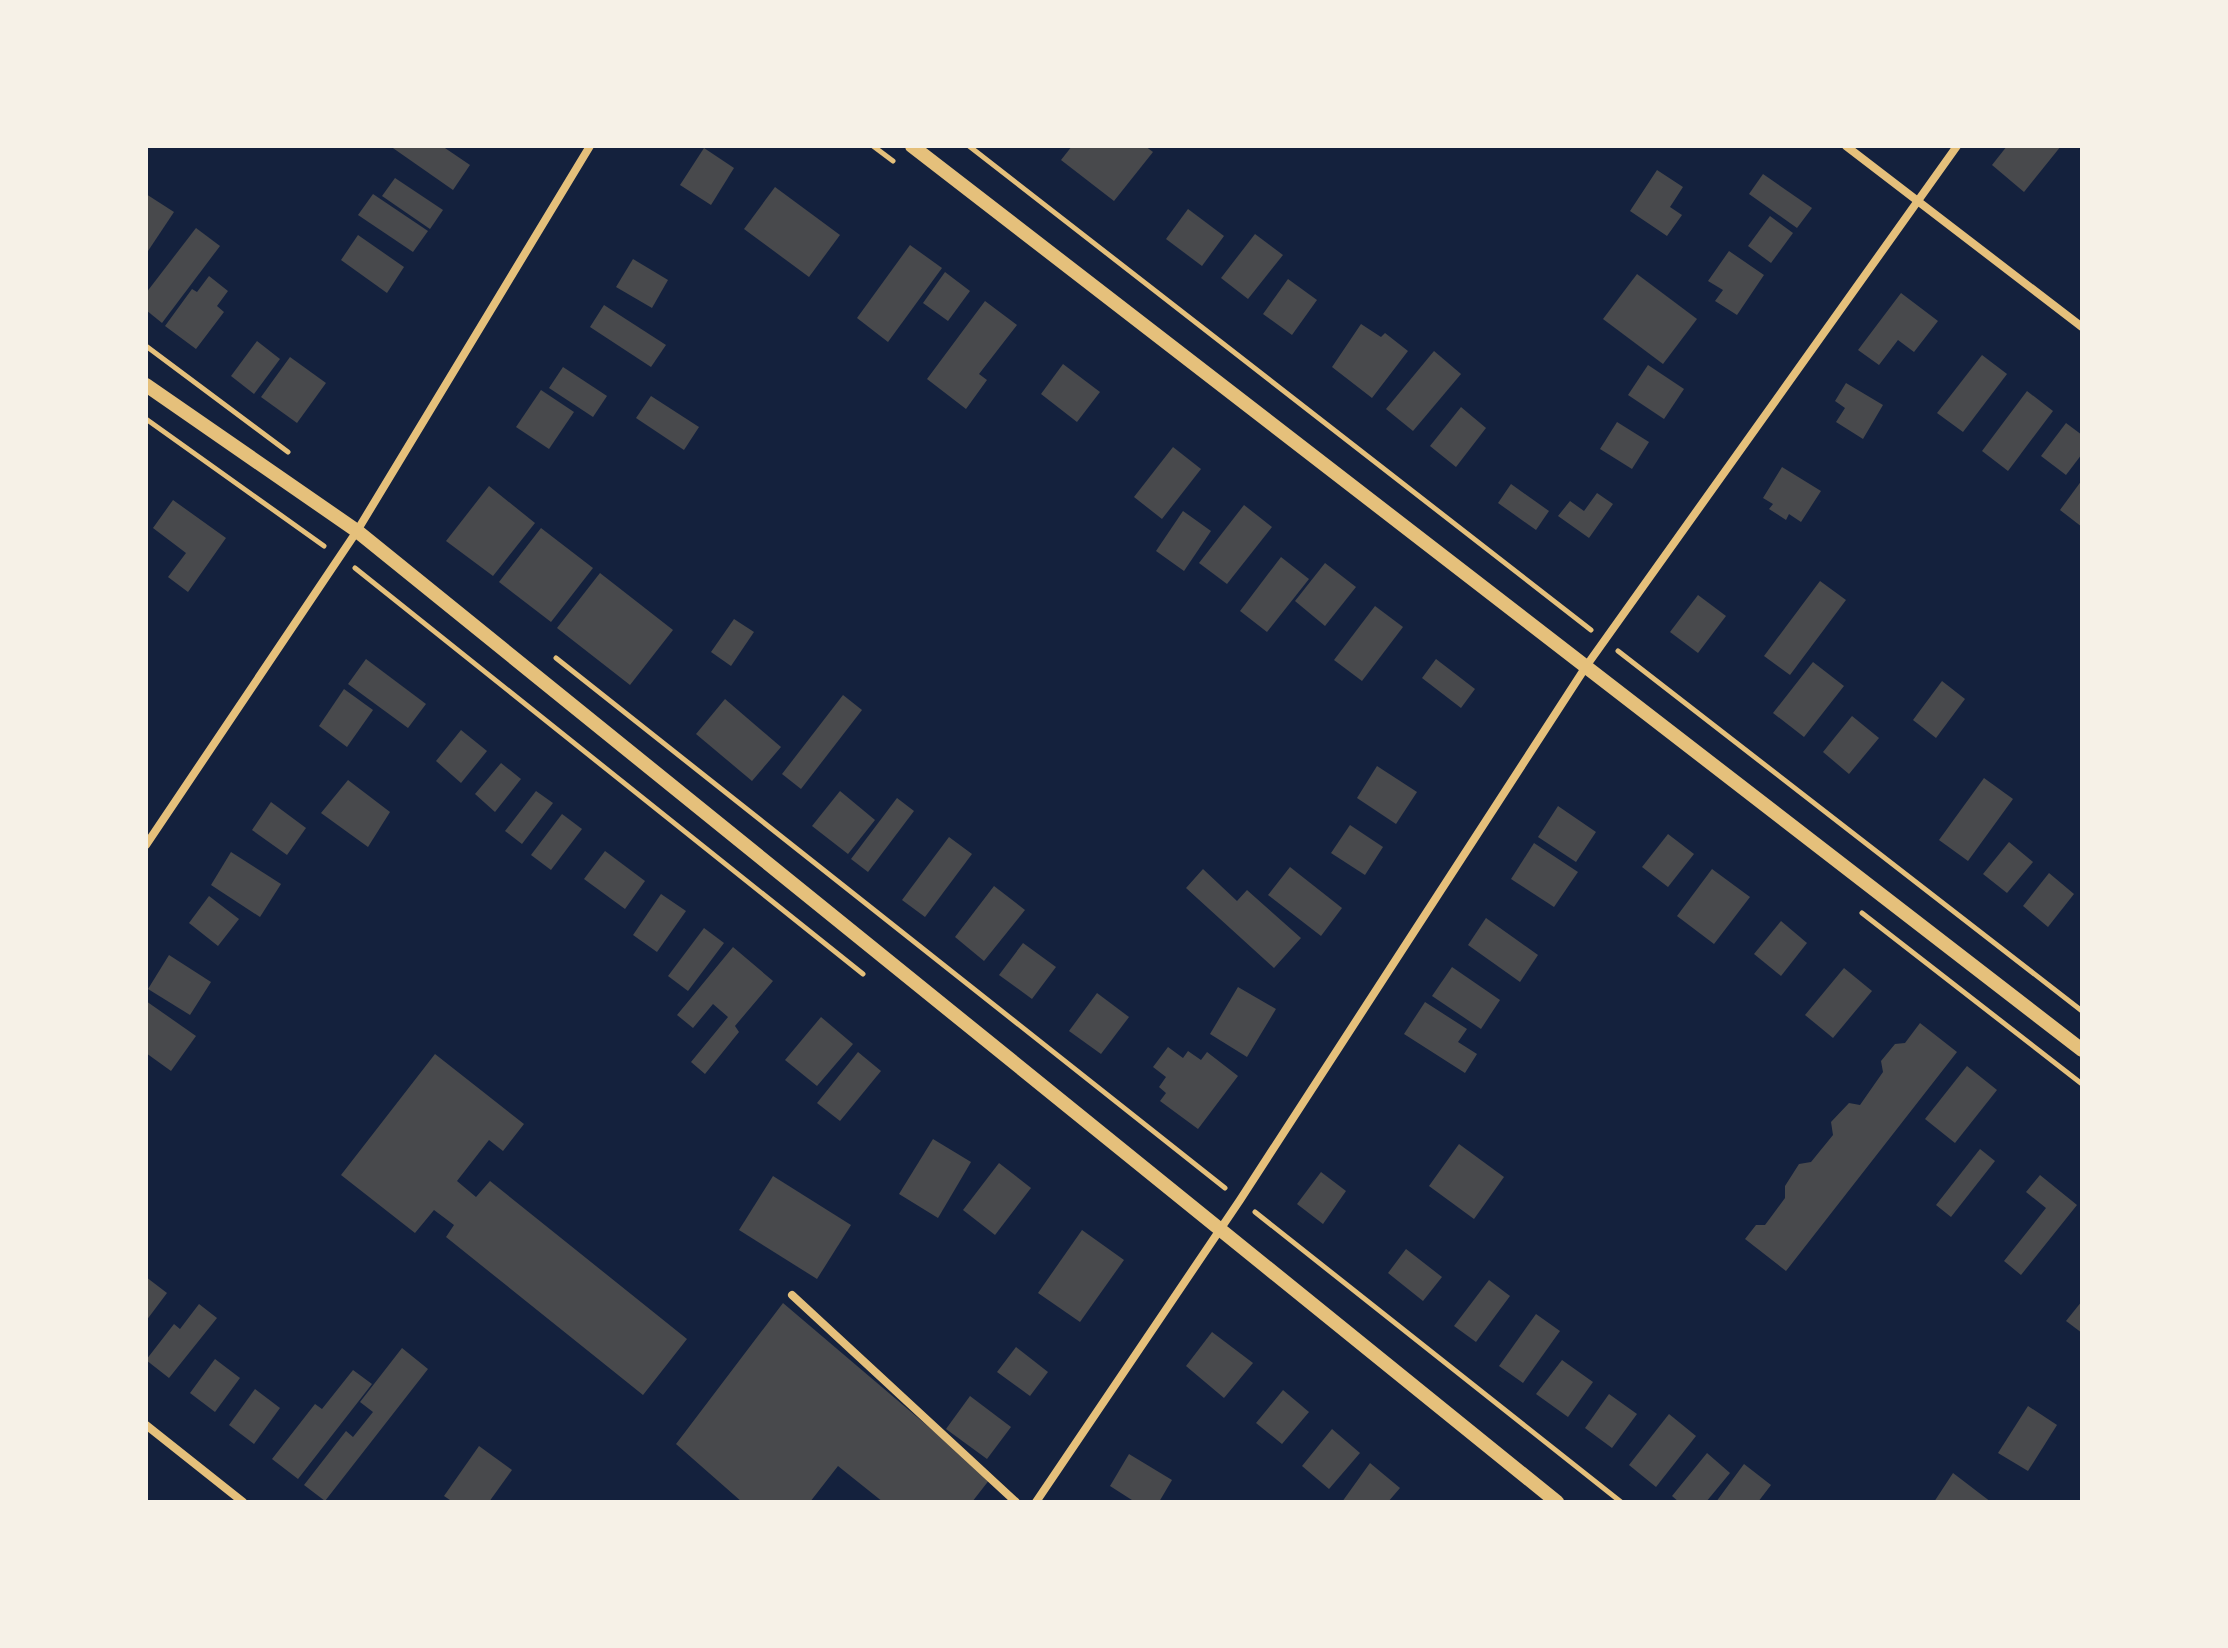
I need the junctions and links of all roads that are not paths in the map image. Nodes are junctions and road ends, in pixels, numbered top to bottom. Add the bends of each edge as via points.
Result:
1 (590, 146) edge
2 (912, 146) edge
3 (1846, 146) edge
4 (1957, 146) edge
5 (1918, 201) junction
6 (2082, 327) edge
7 (146, 385) edge
8 (357, 531) junction
9 (1587, 665) junction
10 (146, 845) edge
11 (2082, 1050) edge
12 (1219, 1232) junction
13 (792, 1295) dead end
14 (146, 1425) edge
15 (243, 1502) edge
16 (1016, 1502) edge
17 (1036, 1502) edge
18 (1557, 1502) edge

1 - 8 street
2 - 9 street
3 - 5 street
4 - 5 street
5 - 6 street
5 - 9 street
7 - 8 street
8 - 10 street
8 - 12 street
9 - 11 street
9 - 12 street
12 - 17 street
12 - 18 street
13 - 16 street
14 - 15 street

